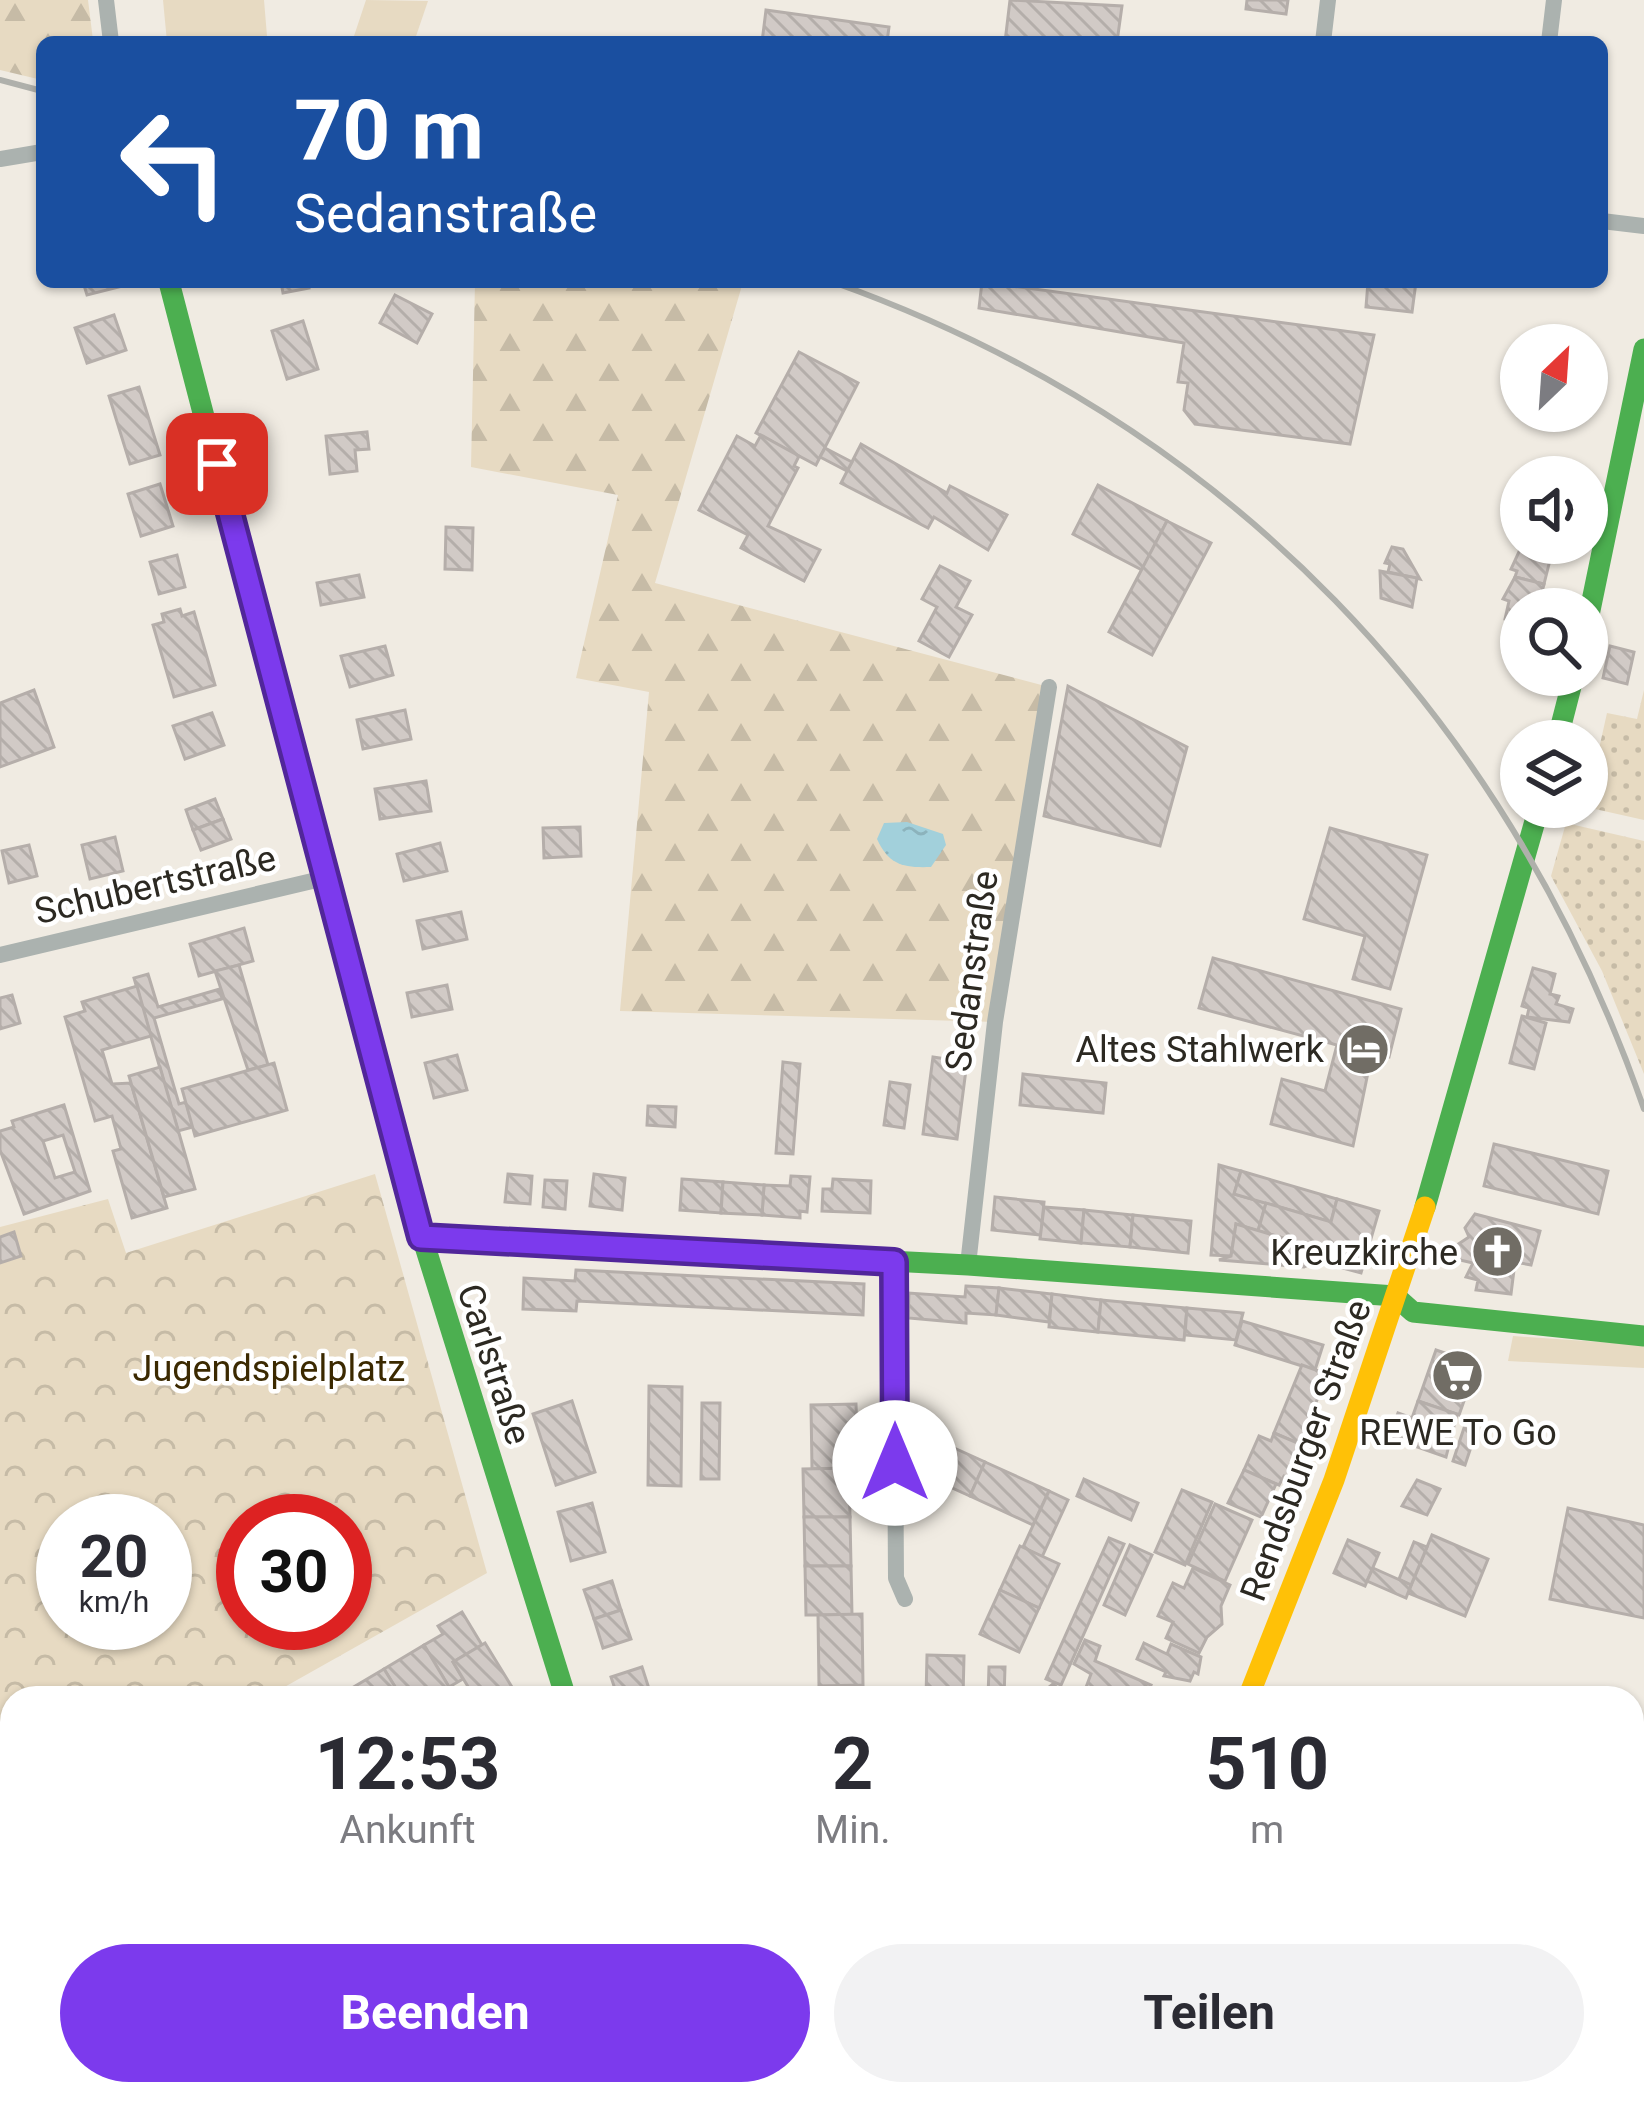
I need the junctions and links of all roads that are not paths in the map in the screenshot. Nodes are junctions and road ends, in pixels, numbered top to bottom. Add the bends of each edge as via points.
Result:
1 (106, 0) edge
2 (1328, 0) edge
3 (1554, 0) edge
4 (110, 36) edge
5 (1324, 36) edge
6 (1551, 36) edge
7 (36, 153) edge
8 (0, 160) edge
9 (1608, 221) edge
10 (1644, 226) edge
11 (171, 288) edge
12 (1644, 349) edge
13 (1595, 588) edge
14 (1048, 687) dead end
15 (1533, 828) edge
16 (325, 878) junction
17 (0, 955) edge
18 (421, 1237) junction
19 (894, 1262) junction
20 (968, 1265) junction
21 (1395, 1296) junction
22 (1644, 1336) edge
23 (905, 1599) dead end
24 (562, 1686) edge
25 (1253, 1686) edge

1 - 4 street
2 - 5 street
3 - 6 street
7 - 8 street
9 - 10 street
11 - 16 street, Carlstraße
12 - 13 street
14 - 20 street, Sedanstraße via 995,1022
15 - 21 street, Rendsburger Straße
16 - 17 street, Schubertstraße
16 - 18 street, Carlstraße
18 - 19 street
18 - 24 street, Carlstraße
19 - 20 street
19 - 23 street via 896,1578
20 - 21 street
21 - 22 street via 1413,1312
21 - 25 street, Rendsburger Straße

